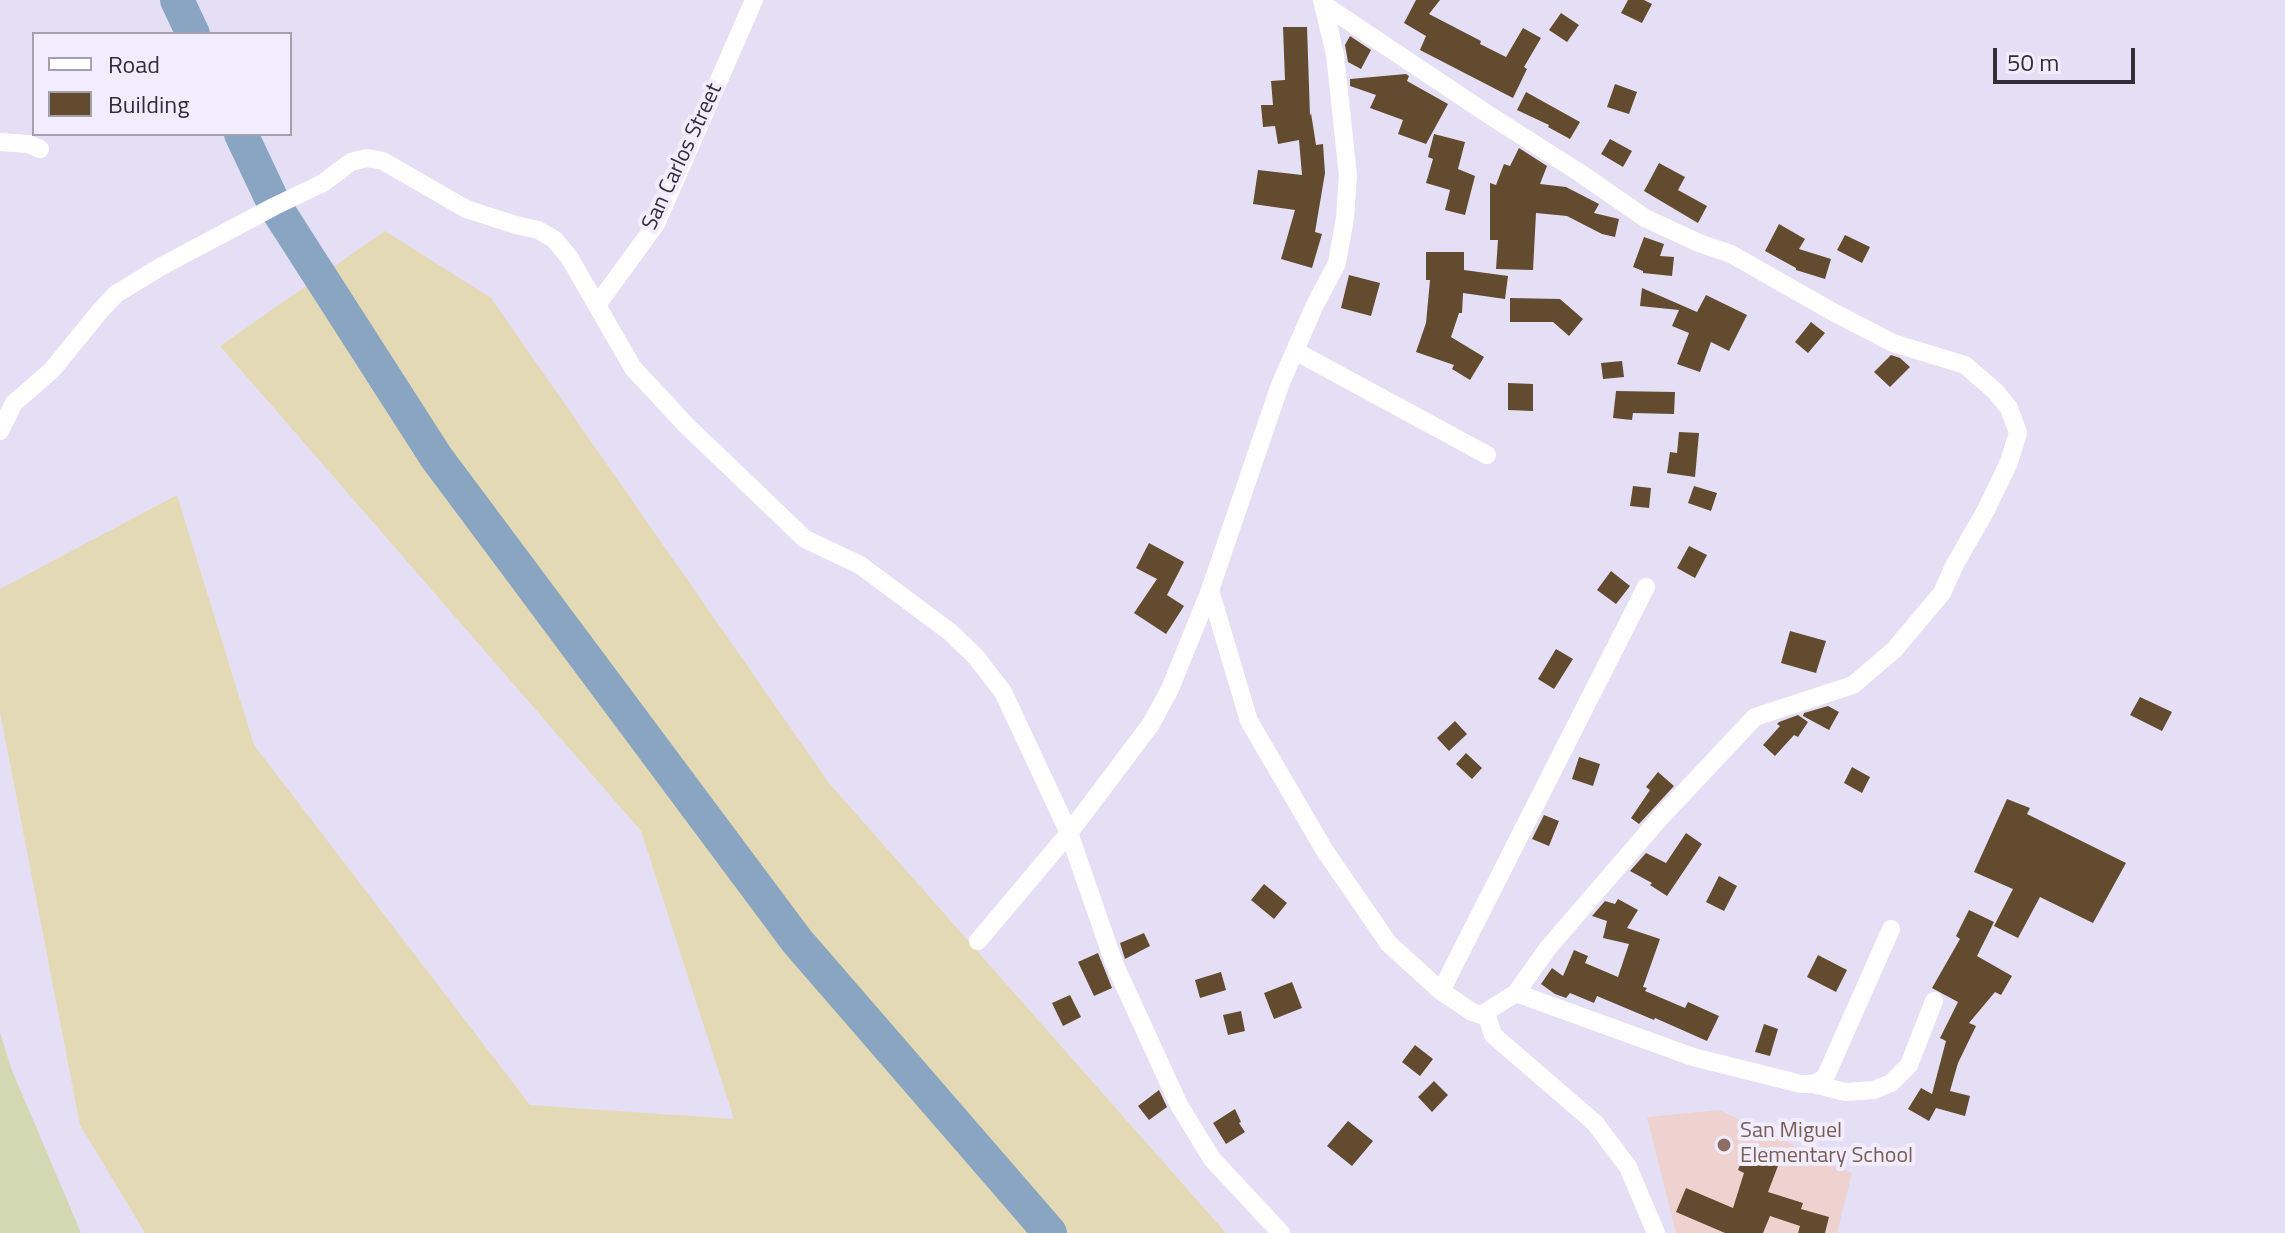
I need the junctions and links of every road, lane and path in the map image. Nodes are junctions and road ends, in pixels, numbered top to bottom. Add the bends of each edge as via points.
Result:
1 (754, 0) edge
2 (1322, 2) edge
3 (0, 142) edge
4 (40, 149) dead end
5 (597, 305) junction
6 (1295, 351) junction
7 (0, 431) edge
8 (1487, 455) dead end
9 (1646, 587) dead end
10 (1210, 590) junction
11 (1069, 833) junction
12 (1891, 929) dead end
13 (978, 941) dead end
14 (1441, 991) junction
15 (1516, 993) junction
16 (1934, 1001) dead end
17 (1486, 1013) junction
18 (1814, 1084) junction
19 (1281, 1233) edge
20 (1656, 1233) edge

1 - 5 street, San Carlos Street via 656,224
2 - 6 street via 1342,112 1348,176 1345,218 1337,263
2 - 15 street via 1645,218 1731,254 1893,343 1965,365 2009,408 2018,433 2009,462 1942,593 1894,650 1853,685 1755,717 1660,818
3 - 4 street
5 - 7 street via 554,239 466,209 383,161 367,158 351,162 323,183 116,294 52,370 14,403
5 - 11 street via 633,368 782,519 805,539 860,565 976,657 1003,692
6 - 8 street
6 - 10 street
9 - 14 street
10 - 11 street via 1151,724
10 - 14 street via 1249,721 1325,851 1389,944
11 - 13 street
11 - 19 street via 1114,963 1179,1105 1212,1159
12 - 18 street via 1825,1078
14 - 17 street via 1472,1012
15 - 17 street
15 - 18 street via 1693,1057
16 - 18 street via 1909,1065 1891,1083 1845,1092
17 - 20 street via 1493,1035 1595,1123 1628,1167

